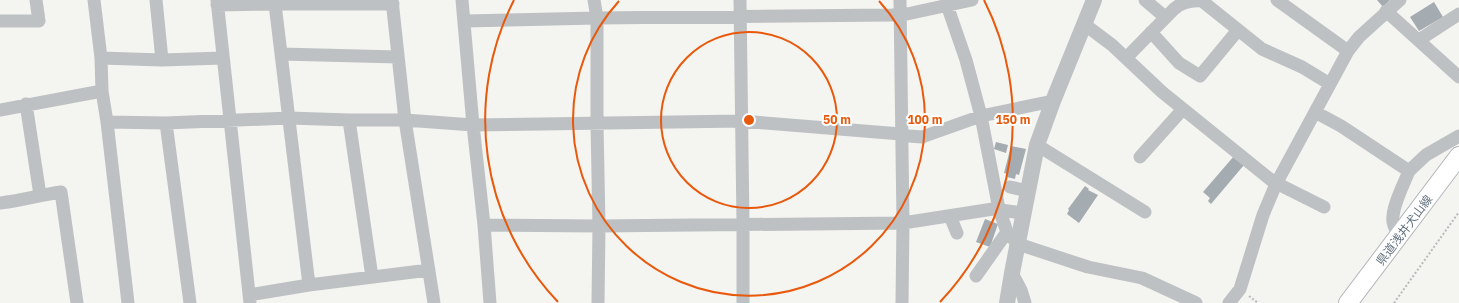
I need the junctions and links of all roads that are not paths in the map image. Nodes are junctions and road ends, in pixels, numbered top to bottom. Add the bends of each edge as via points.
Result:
1 (36, 0) edge
2 (94, 0) edge
3 (156, 0) edge
4 (462, 0) edge
5 (594, 0) edge
6 (740, 0) edge
7 (900, 0) edge
8 (972, 0) edge
9 (1094, 0) edge
10 (1145, 0) edge
11 (1277, 0) edge
12 (1400, 0) edge
13 (1202, 1) edge
14 (393, 2) edge
15 (217, 3) edge
16 (275, 4) junction
17 (947, 5) junction
18 (1386, 11) junction
19 (900, 14) junction
20 (1459, 14) edge
21 (740, 16) junction
22 (1165, 17) junction
23 (597, 18) junction
24 (0, 21) edge
25 (465, 21) junction
26 (1084, 24) junction
27 (1238, 30) junction
28 (1151, 32) junction
29 (1419, 40) junction
30 (1348, 51) junction
31 (281, 54) junction
32 (398, 57) junction
33 (101, 58) junction
34 (223, 58) junction
35 (1126, 58) junction
36 (162, 60) junction
37 (1459, 77) edge
38 (1330, 84) junction
39 (102, 91) junction
40 (1053, 101) junction
41 (26, 104) junction
42 (1183, 109) junction
43 (0, 110) edge
44 (1315, 112) junction
45 (981, 116) junction
46 (289, 118) junction
47 (231, 120) junction
48 (349, 120) junction
49 (405, 120) junction
50 (741, 121) junction
51 (107, 122) junction
52 (166, 123) junction
53 (597, 124) junction
54 (473, 125) junction
55 (901, 134) junction
56 (1459, 136) edge
57 (1037, 145) junction
58 (1140, 156) dead end
59 (1459, 156) edge
60 (1409, 171) junction
61 (1276, 184) junction
62 (1010, 187) dead end
63 (1028, 191) junction
64 (40, 195) junction
65 (0, 203) edge
66 (1324, 207) dead end
67 (999, 209) junction
68 (1145, 212) dead end
69 (1023, 213) junction
70 (950, 216) junction
71 (903, 223) junction
72 (744, 224) junction
73 (484, 225) junction
74 (599, 226) junction
75 (1008, 232) junction
76 (957, 233) dead end
77 (1398, 237) junction
78 (1018, 244) junction
79 (429, 270) junction
80 (1012, 273) junction
81 (976, 276) dead end
82 (372, 277) junction
83 (309, 284) junction
84 (250, 299) edge
85 (77, 303) edge
86 (128, 303) edge
87 (190, 303) edge
88 (434, 303) edge
89 (490, 303) edge
90 (598, 303) edge
91 (743, 303) edge
92 (902, 303) edge
93 (1007, 303) edge
94 (1025, 303) edge
95 (1196, 303) edge
96 (1228, 303) edge
97 (1348, 303) edge

1 - 24 street via 39,20
2 - 33 street
3 - 36 street
4 - 25 street
5 - 23 street
6 - 21 street
7 - 19 street
8 - 17 street
9 - 26 street
10 - 22 street
11 - 30 street
12 - 18 street
13 - 22 street via 1182,3
13 - 27 street
14 - 16 street
14 - 32 street
15 - 16 street
15 - 34 street
16 - 31 street
17 - 19 street
17 - 45 street via 966,60
18 - 29 street
18 - 30 street
19 - 21 street
19 - 55 street
20 - 29 street
21 - 23 street
21 - 50 street
22 - 28 street
23 - 25 street
23 - 53 street
25 - 54 street
26 - 35 street
26 - 40 street
27 - 28 street via 1200,76 1179,63
27 - 38 street via 1262,49 1302,67
28 - 35 street
29 - 37 street
30 - 38 street
31 - 32 street
31 - 46 street
32 - 49 street
33 - 36 street
33 - 39 street
34 - 36 street
34 - 47 street
35 - 42 street
38 - 44 street
39 - 41 street
39 - 51 street
40 - 45 street
40 - 57 street
41 - 43 street
41 - 64 street
42 - 58 street
42 - 61 street
44 - 60 street
44 - 61 street
45 - 55 street via 922,137
45 - 67 street
46 - 47 street
46 - 48 street
46 - 83 street
47 - 52 street
47 - 84 street
48 - 49 street
48 - 82 street
49 - 54 street
49 - 79 street
50 - 53 street
50 - 55 street
50 - 72 street
51 - 52 street
51 - 86 street
52 - 87 street
53 - 54 street
53 - 74 street
54 - 73 street
55 - 71 street
56 - 60 street via 1426,155
57 - 63 street
57 - 68 street
59 - 77 main road, 県道浅井犬山線
60 - 77 street via 1393,215
61 - 66 street
61 - 96 street via 1263,215 1240,289
62 - 63 street
63 - 69 street
64 - 65 street
64 - 85 street via 61,192
67 - 69 street
67 - 70 street
67 - 75 street
69 - 78 street
70 - 71 street
70 - 76 street
71 - 72 street
71 - 92 street
72 - 74 street
72 - 91 street
73 - 74 street
73 - 89 street
74 - 90 street
75 - 78 street
75 - 81 street
77 - 97 main road, 県道浅井犬山線
78 - 80 street
78 - 95 street via 1088,267 1142,278
79 - 82 street
79 - 88 street
80 - 93 street
80 - 94 street
82 - 83 street
83 - 84 street

